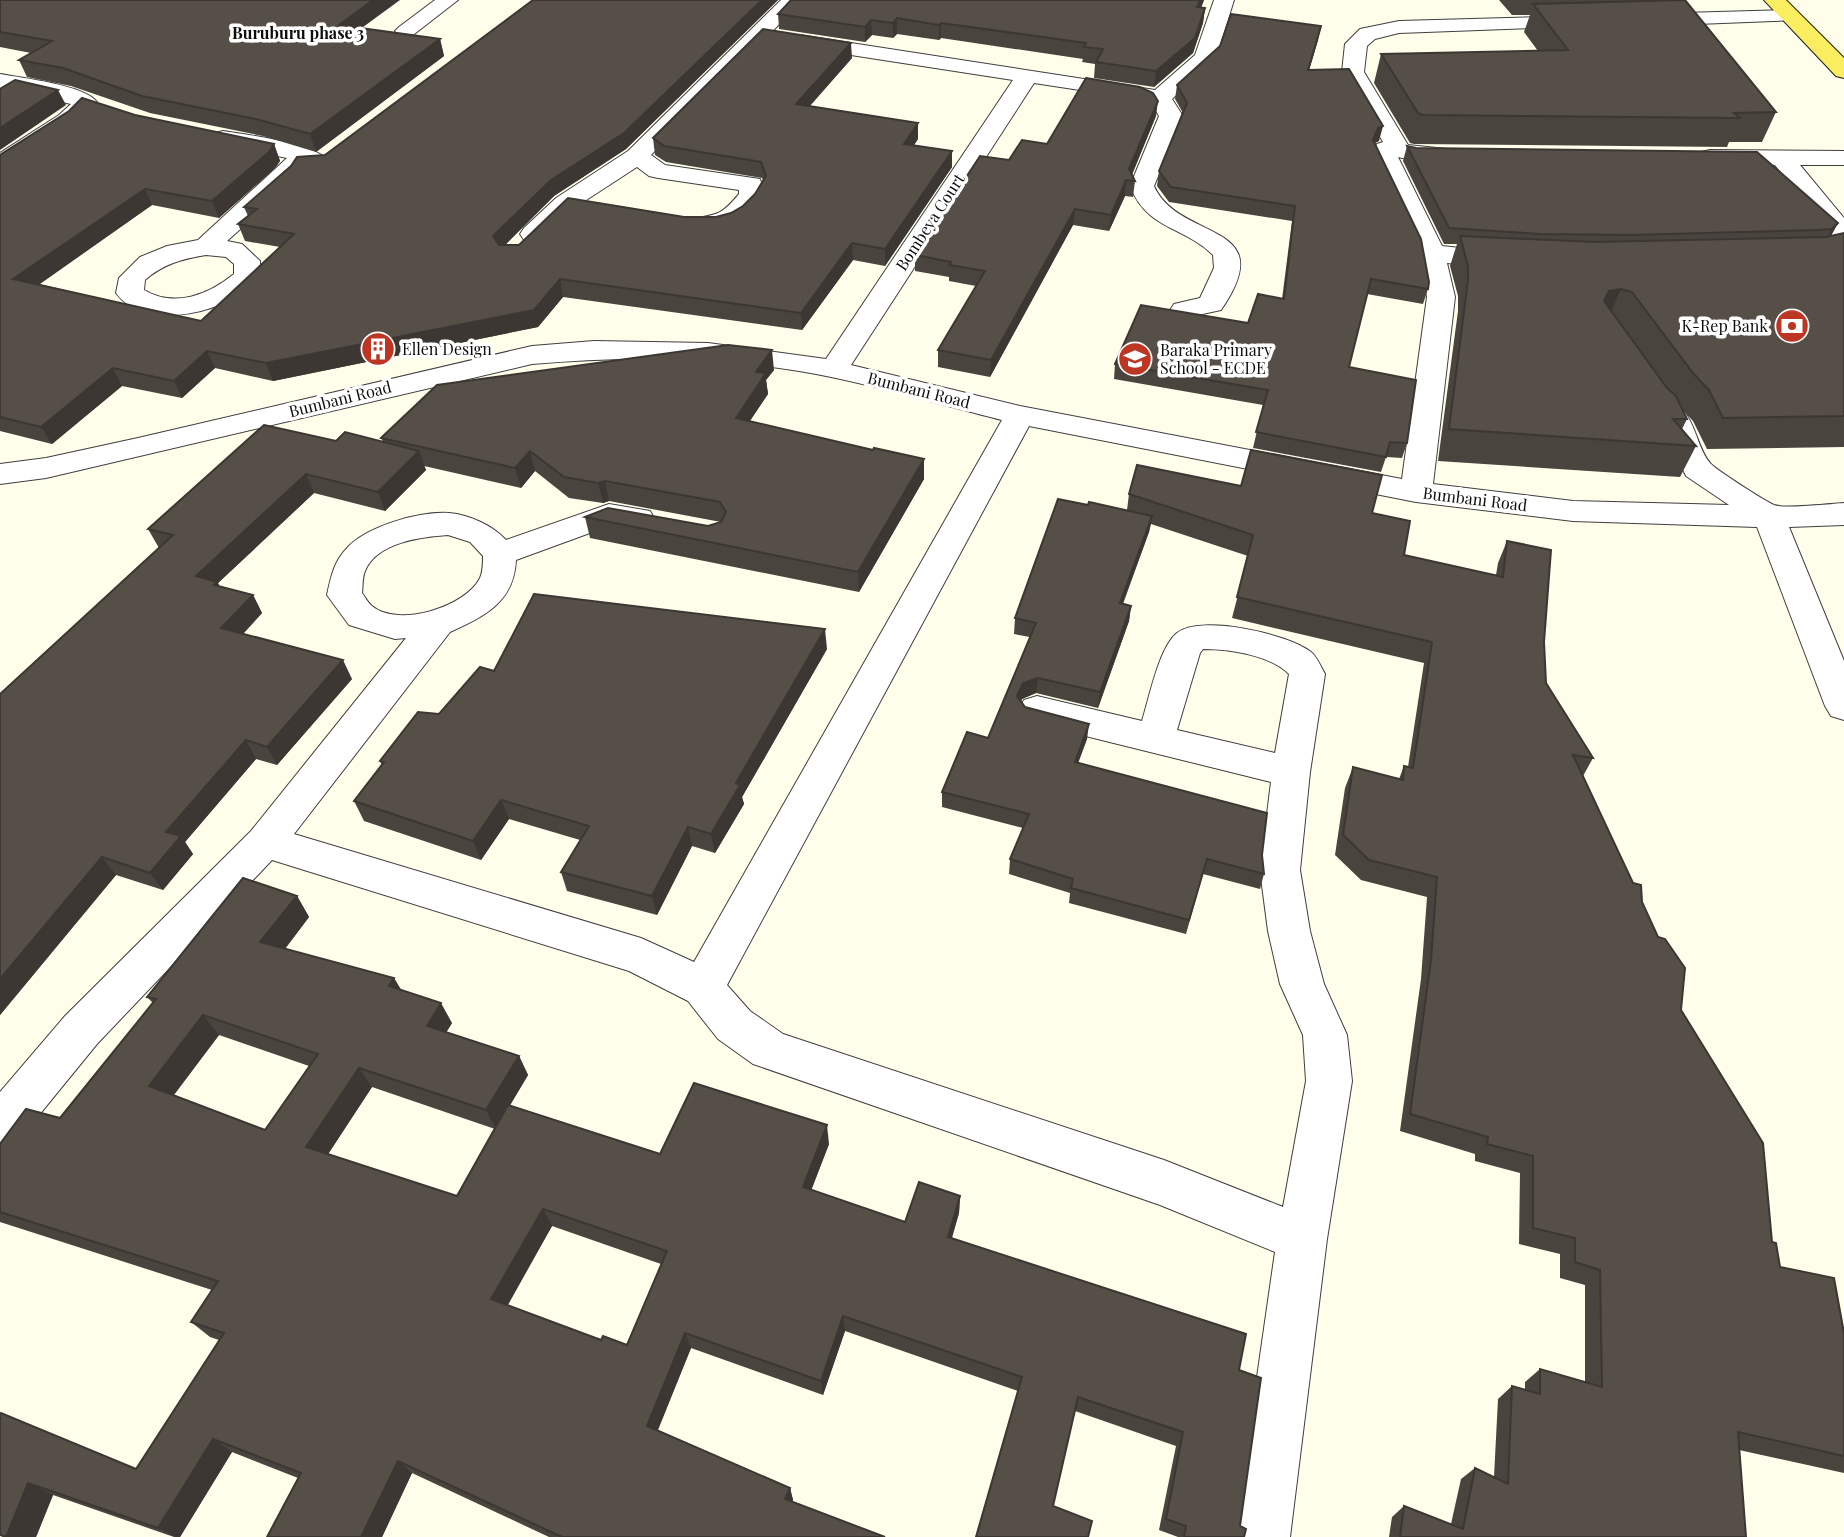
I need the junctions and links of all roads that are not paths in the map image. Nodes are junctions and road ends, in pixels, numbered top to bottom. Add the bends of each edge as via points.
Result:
1 (448, 0) edge
2 (793, 0) edge
3 (1224, 0) edge
4 (1468, 0) edge
5 (1781, 8) edge
6 (1627, 21) edge
7 (1600, 22) edge
8 (1478, 25) junction
9 (406, 31) edge
10 (759, 36) junction
11 (1844, 71) edge
12 (1027, 76) junction
13 (0, 81) edge
14 (1158, 99) junction
15 (206, 134) edge
16 (341, 148) edge
17 (1399, 150) junction
18 (637, 156) junction
19 (1481, 156) edge
20 (1686, 157) edge
21 (1781, 157) junction
22 (1844, 158) edge
23 (0, 164) edge
24 (320, 164) junction
25 (565, 203) junction
26 (603, 209) edge
27 (679, 222) edge
28 (1840, 245) edge
29 (206, 247) dead end
30 (513, 253) edge
31 (1432, 253) junction
32 (1533, 262) edge
33 (1184, 310) edge
34 (834, 369) junction
35 (1651, 391) edge
36 (1020, 415) junction
37 (0, 474) edge
38 (1416, 492) junction
39 (1844, 514) edge
40 (1769, 517) junction
41 (673, 526) edge
42 (500, 554) junction
43 (438, 623) junction
44 (1844, 706) edge
45 (1038, 710) edge
46 (1156, 737) junction
47 (1291, 772) junction
48 (265, 842) junction
49 (703, 988) junction
50 (0, 1127) edge
51 (1302, 1239) junction
52 (1262, 1537) edge

1 - 9 street
2 - 10 street
3 - 14 street via 1205,58
4 - 8 street
5 - 6 street
5 - 11 main road
7 - 8 street
8 - 17 street via 1399,27 1368,34 1356,44 1353,72
10 - 12 street
10 - 18 street
12 - 14 street
12 - 34 street, Bombeya Court
13 - 23 street via 62,93 95,106
14 - 33 street via 1171,116 1142,186 1144,196 1166,218 1213,241 1226,254 1228,264 1211,304
15 - 24 street via 288,150
16 - 24 street
17 - 19 street via 1419,155
17 - 31 street via 1385,149 1384,153
18 - 25 street
18 - 27 street via 658,171 753,187 752,195 725,222 705,226
20 - 21 street
21 - 22 street
21 - 28 street
24 - 29 street via 293,164
25 - 26 street
25 - 30 street
31 - 32 street
31 - 38 street via 1441,297
34 - 36 street, Bumbani Road
34 - 37 street, Bumbani Road via 708,352 531,355 125,451
35 - 40 street via 1676,422 1697,469
36 - 38 street, Bumbani Road
36 - 49 street
38 - 40 street, Bumbani Road via 1573,511
39 - 40 street, Bumbani Road
40 - 44 street
41 - 42 street via 609,515
42 - 43 street via 498,580 475,606
42 - 43 street via 482,534 449,524 410,527 373,543 349,568 344,594 361,617 395,627
43 - 48 street
45 - 46 street
46 - 47 street
46 - 47 street via 1189,641 1214,637 1279,653 1297,660 1307,674
47 - 51 street via 1280,870 1302,984 1325,1035 1329,1082
48 - 49 street via 641,956
48 - 50 street via 81,1030
49 - 51 street via 734,1025 769,1050 1164,1183
51 - 52 street

